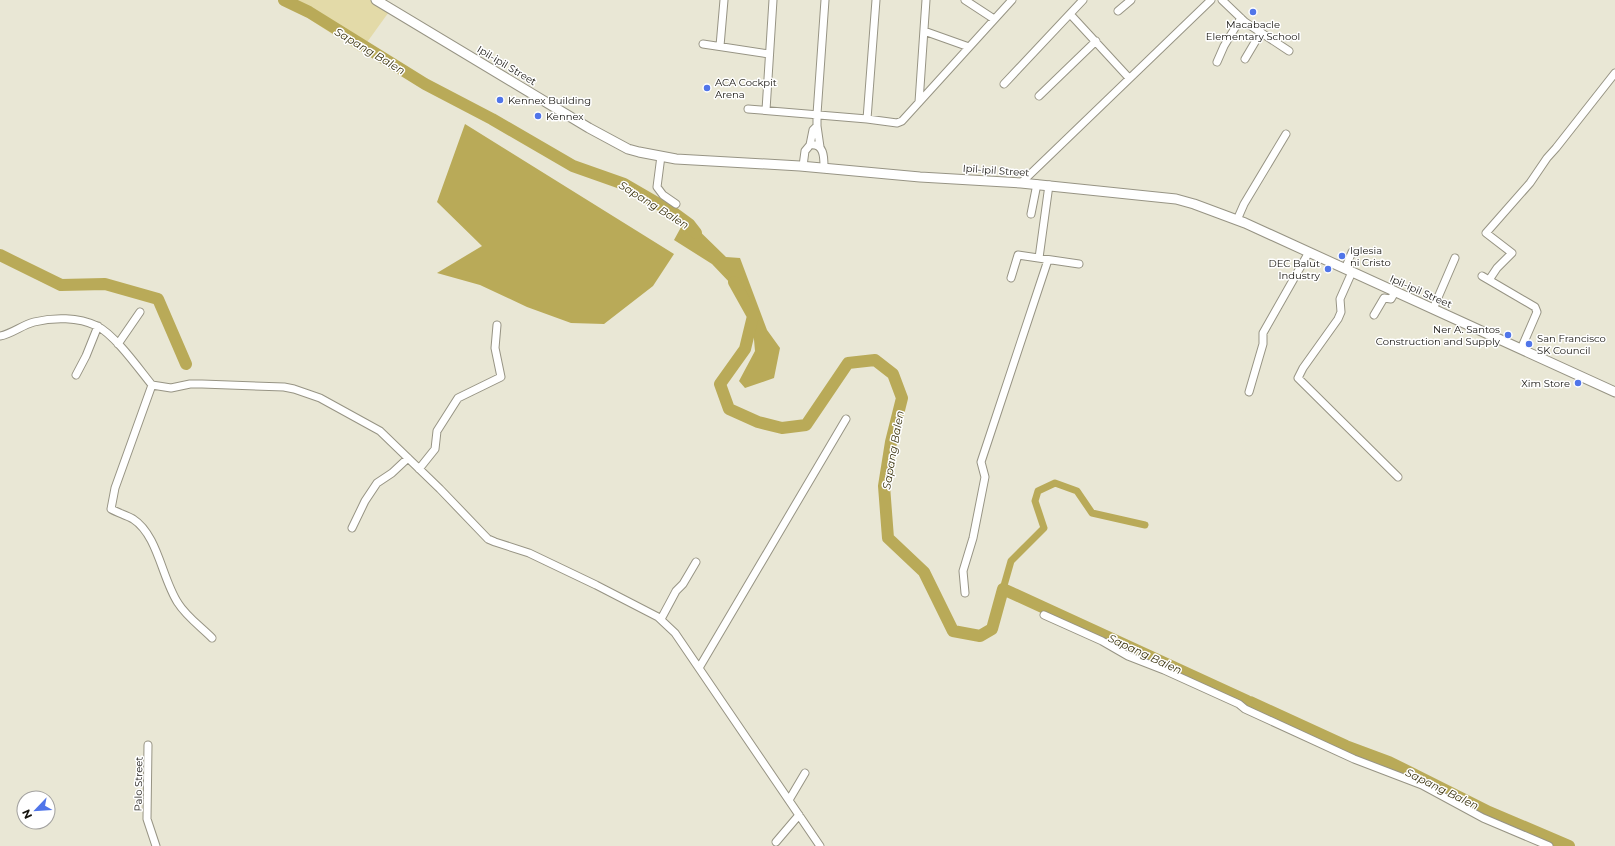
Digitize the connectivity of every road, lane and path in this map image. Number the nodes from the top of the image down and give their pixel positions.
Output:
1 (376, 0) edge
2 (724, 0) edge
3 (773, 0) edge
4 (825, 0) edge
5 (876, 0) edge
6 (926, 0) edge
7 (965, 0) edge
8 (1012, 0) edge
9 (1083, 0) edge
10 (1131, 0) edge
11 (1211, 0) edge
12 (1222, 0) edge
13 (1118, 11) dead end
14 (1070, 14) junction
15 (1241, 18) junction
16 (994, 19) junction
17 (924, 31) junction
18 (1261, 32) junction
19 (1096, 41) junction
20 (703, 44) dead end
21 (720, 46) junction
22 (969, 46) junction
23 (1289, 51) dead end
24 (770, 54) junction
25 (1245, 59) dead end
26 (1217, 62) dead end
27 (1615, 73) edge
28 (1129, 78) junction
29 (1004, 84) dead end
30 (1039, 96) dead end
31 (919, 102) junction
32 (748, 109) dead end
33 (766, 110) junction
34 (817, 114) junction
35 (867, 119) junction
36 (817, 126) junction
37 (1286, 134) dead end
38 (810, 145) junction
39 (820, 147) junction
40 (661, 156) junction
41 (803, 166) junction
42 (824, 167) junction
43 (1021, 182) junction
44 (1037, 184) junction
45 (1049, 186) junction
46 (676, 204) dead end
47 (1031, 214) dead end
48 (1237, 220) junction
49 (1308, 252) junction
50 (1352, 252) dead end
51 (1038, 258) junction
52 (1454, 258) dead end
53 (1048, 260) junction
54 (1079, 264) dead end
55 (1349, 270) junction
56 (1482, 276) dead end
57 (1011, 278) dead end
58 (1489, 280) junction
59 (1395, 292) junction
60 (1433, 309) junction
61 (140, 312) dead end
62 (1374, 315) dead end
63 (497, 325) dead end
64 (98, 326) junction
65 (0, 336) edge
66 (118, 344) junction
67 (1521, 349) junction
68 (76, 375) dead end
69 (152, 385) junction
70 (1249, 392) dead end
71 (1615, 392) edge
72 (846, 419) dead end
73 (408, 458) junction
74 (419, 469) junction
75 (1398, 477) dead end
76 (352, 528) dead end
77 (696, 562) dead end
78 (965, 593) dead end
79 (1044, 614) dead end
80 (661, 619) junction
81 (212, 638) dead end
82 (699, 668) junction
83 (148, 745) dead end
84 (805, 773) dead end
85 (789, 800) junction
86 (799, 815) junction
87 (776, 842) dead end
88 (156, 846) edge
89 (820, 846) edge
90 (1549, 846) edge

1 - 40 street, Ipil-ipil Street
2 - 21 street
3 - 24 street
4 - 34 street
5 - 35 street
6 - 17 street
7 - 16 street
8 - 16 street
9 - 14 street
10 - 13 street
11 - 28 street
12 - 15 street
14 - 19 street
14 - 29 street
15 - 18 street
15 - 26 street
16 - 22 street
17 - 22 street
17 - 31 street
18 - 23 street
18 - 25 street
19 - 28 street
19 - 30 street
20 - 21 street
21 - 24 street
22 - 31 street
24 - 33 street
27 - 58 street
28 - 43 street
31 - 35 street
32 - 33 street
33 - 34 street
34 - 35 street
34 - 36 street
36 - 38 street
36 - 39 street
37 - 48 street
38 - 39 street
38 - 41 street
39 - 42 street
40 - 41 street, Ipil-ipil Street
40 - 46 street
41 - 42 street, Ipil-ipil Street
42 - 43 street, Ipil-ipil Street
43 - 44 street, Ipil-ipil Street
44 - 45 street, Ipil-ipil Street
44 - 47 street
45 - 48 street, Ipil-ipil Street
45 - 51 street
48 - 49 street, Ipil-ipil Street
49 - 55 street, Ipil-ipil Street
49 - 70 street
50 - 55 street
51 - 53 street
51 - 57 street
52 - 60 street
53 - 54 street
53 - 78 street
55 - 59 street, Ipil-ipil Street
55 - 75 street
56 - 58 street
58 - 67 street
59 - 60 street, Ipil-ipil Street
59 - 62 street
60 - 67 street, Ipil-ipil Street
61 - 66 street
63 - 74 street
64 - 65 street
64 - 66 street
64 - 68 street
66 - 69 street
67 - 71 street, Ipil-ipil Street
69 - 73 street
69 - 81 street
72 - 82 street
73 - 74 street
73 - 76 street
74 - 80 street
77 - 80 street
79 - 90 street
80 - 82 street
82 - 85 street
83 - 88 street, Palo Street
84 - 85 street
85 - 86 street
86 - 87 street
86 - 89 street

